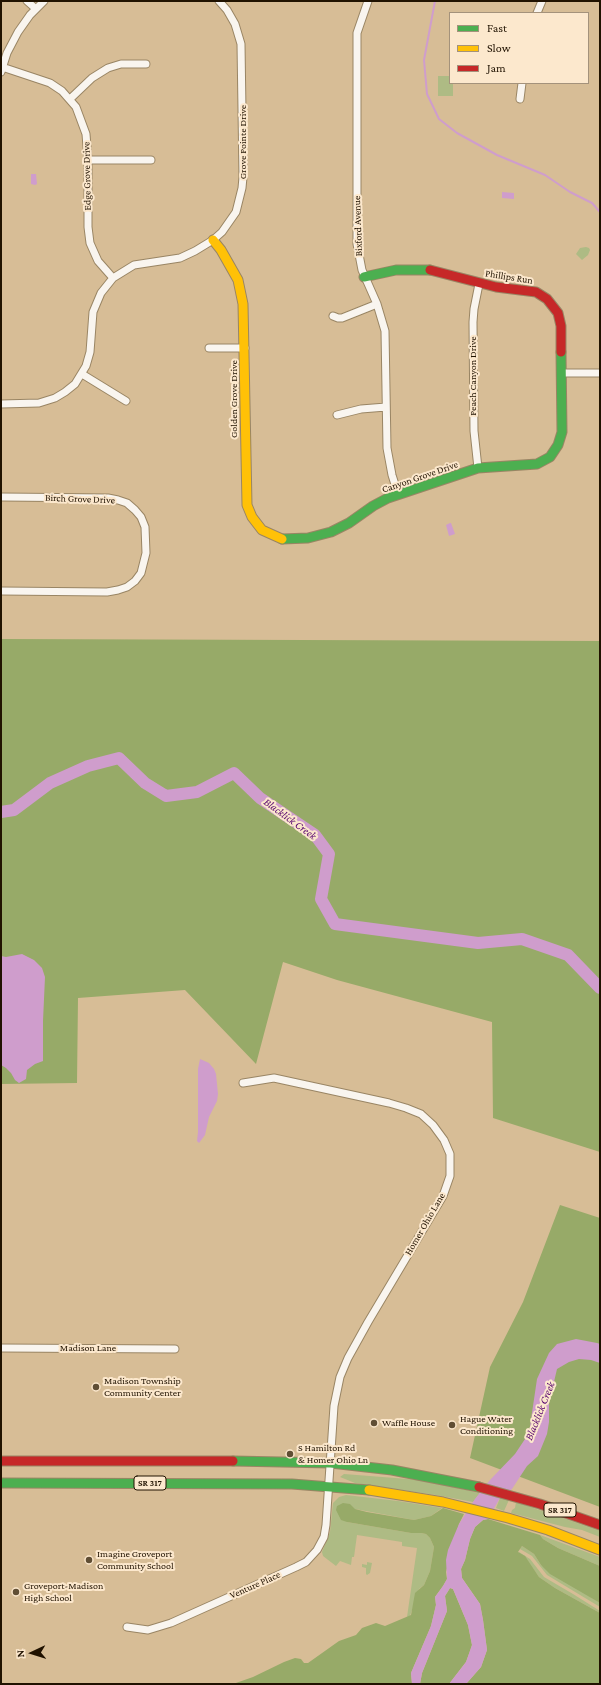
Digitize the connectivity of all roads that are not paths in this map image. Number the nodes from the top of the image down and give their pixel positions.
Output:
1 (27, 1) edge
2 (44, 1) edge
3 (219, 1) edge
4 (368, 1) edge
5 (542, 1) edge
6 (36, 9) junction
7 (537, 12) edge
8 (146, 64) dead end
9 (2, 70) edge
10 (522, 84) edge
11 (70, 99) junction
12 (520, 99) dead end
13 (88, 160) junction
14 (151, 160) dead end
15 (213, 240) junction
16 (364, 277) junction
17 (113, 278) junction
18 (479, 284) junction
19 (377, 304) junction
20 (333, 316) dead end
21 (209, 348) dead end
22 (245, 348) junction
23 (561, 373) junction
24 (600, 373) edge
25 (82, 374) junction
26 (126, 401) dead end
27 (1, 404) edge
28 (386, 407) junction
29 (337, 415) dead end
30 (541, 462) joint
31 (478, 468) junction
32 (398, 494) junction
33 (1, 497) edge
34 (290, 539) joint
35 (1, 591) edge
36 (243, 1083) dead end
37 (1, 1348) edge
38 (175, 1349) dead end
39 (1, 1461) edge
40 (331, 1463) junction
41 (1, 1483) edge
42 (330, 1486) junction
43 (600, 1526) edge
44 (600, 1550) edge
45 (127, 1627) dead end

1 - 6 street
2 - 6 street
3 - 15 street, Grove Pointe Drive
4 - 16 street, Bixford Avenue
5 - 7 street
6 - 9 street
8 - 11 street
9 - 11 street, Edge Grove Drive
10 - 12 street
11 - 13 street, Edge Grove Drive
13 - 14 street
13 - 17 street, Edge Grove Drive
15 - 17 street, Grove Pointe Drive
15 - 22 main road, Golden Grove Drive
16 - 18 main road, Phillips Run
16 - 19 street, Bixford Avenue
17 - 25 street, Grove Pointe Drive
18 - 23 main road, Phillips Run
18 - 31 street, Peach Canyon Drive
19 - 20 street
19 - 28 street, Bixford Avenue
21 - 22 street
22 - 34 main road, Golden Grove Drive
23 - 24 street
23 - 30 main road, Phillips Run
25 - 26 street
25 - 27 street, Grove Pointe Drive
28 - 29 street
28 - 32 street, Bixford Avenue
30 - 31 main road, Canyon Grove Drive
31 - 32 main road, Canyon Grove Drive
32 - 34 main road, Canyon Grove Drive
33 - 35 street, Birch Grove Drive
36 - 40 street, Homer Ohio Lane
37 - 38 street, Madison Lane
39 - 40 main road, SR 317
40 - 42 street, Homer Ohio Lane
40 - 43 main road, SR 317
41 - 42 main road, SR 317
42 - 44 main road, SR 317
42 - 45 street, Venture Place

